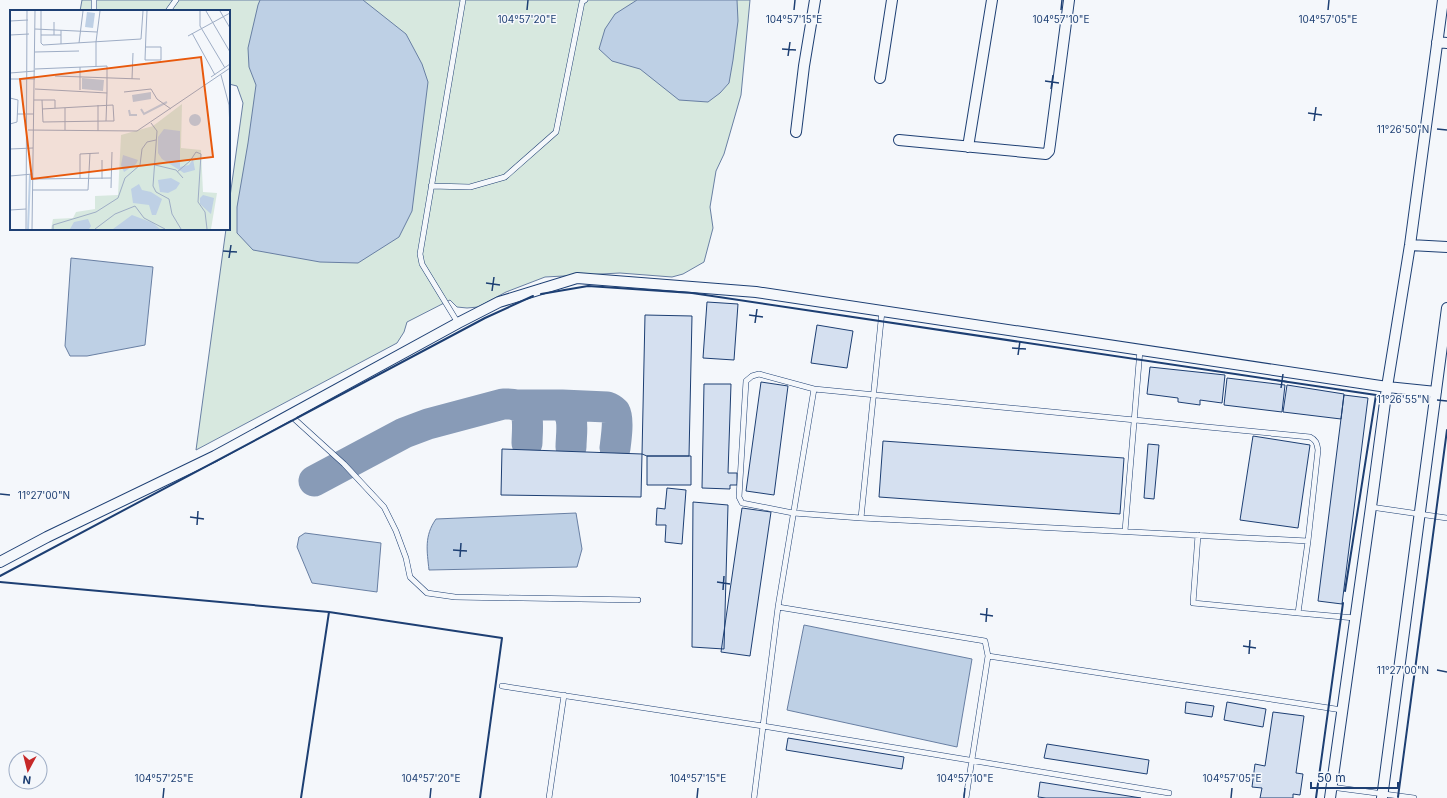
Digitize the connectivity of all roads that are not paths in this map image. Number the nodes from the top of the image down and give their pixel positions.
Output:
1 (176, 0) edge
2 (462, 0) edge
3 (585, 0) edge
4 (815, 0) edge
5 (892, 0) edge
6 (992, 0) edge
7 (1069, 0) edge
8 (1443, 0) edge
9 (169, 10) edge
10 (1442, 42) edge
11 (880, 78) dead end
12 (796, 132) dead end
13 (899, 140) dead end
14 (968, 147) junction
15 (431, 186) junction
16 (1410, 245) junction
17 (1447, 247) edge
18 (1447, 308) edge
19 (882, 311) junction
20 (458, 323) junction
21 (1140, 350) junction
22 (1387, 387) junction
23 (814, 389) junction
24 (1436, 392) junction
25 (874, 395) junction
26 (290, 415) junction
27 (1133, 420) junction
28 (1372, 507) junction
29 (793, 513) junction
30 (1420, 514) junction
31 (861, 518) junction
32 (1447, 518) edge
33 (1125, 531) junction
34 (1198, 535) junction
35 (1308, 541) junction
36 (0, 562) edge
37 (638, 600) dead end
38 (778, 607) junction
39 (1298, 613) junction
40 (1355, 618) junction
41 (988, 656) junction
42 (502, 686) dead end
43 (564, 695) junction
44 (1342, 710) junction
45 (763, 726) junction
46 (971, 762) junction
47 (1332, 787) junction
48 (1169, 793) dead end
49 (1382, 796) edge
50 (550, 798) edge
51 (754, 798) edge
52 (966, 798) edge
53 (1330, 798) edge
54 (1414, 798) edge

1 - 9 lane
2 - 15 lane
3 - 15 lane
4 - 12 street
5 - 11 street
6 - 14 street
7 - 14 street
8 - 10 street
10 - 16 street
13 - 14 street
15 - 20 lane
16 - 17 street
16 - 22 street
18 - 24 street
19 - 20 street
19 - 21 street
19 - 25 lane
20 - 26 street
21 - 22 street
21 - 27 lane
22 - 24 street
22 - 28 street
23 - 25 lane
23 - 29 lane
23 - 29 lane
24 - 30 street
25 - 27 lane
25 - 31 lane
26 - 36 street
26 - 37 lane
27 - 33 lane
27 - 35 lane
28 - 30 lane
28 - 40 street
29 - 31 lane
29 - 38 lane
30 - 32 lane
30 - 49 street
31 - 33 lane
33 - 34 lane
34 - 35 lane
34 - 39 lane
35 - 39 lane
38 - 41 lane
38 - 45 lane
39 - 40 lane
40 - 44 street
41 - 44 lane
41 - 46 lane
42 - 43 lane
43 - 45 lane
43 - 50 lane
44 - 47 street
45 - 46 lane
45 - 51 lane
46 - 48 lane
46 - 52 lane
47 - 49 lane
47 - 53 street
49 - 54 lane

